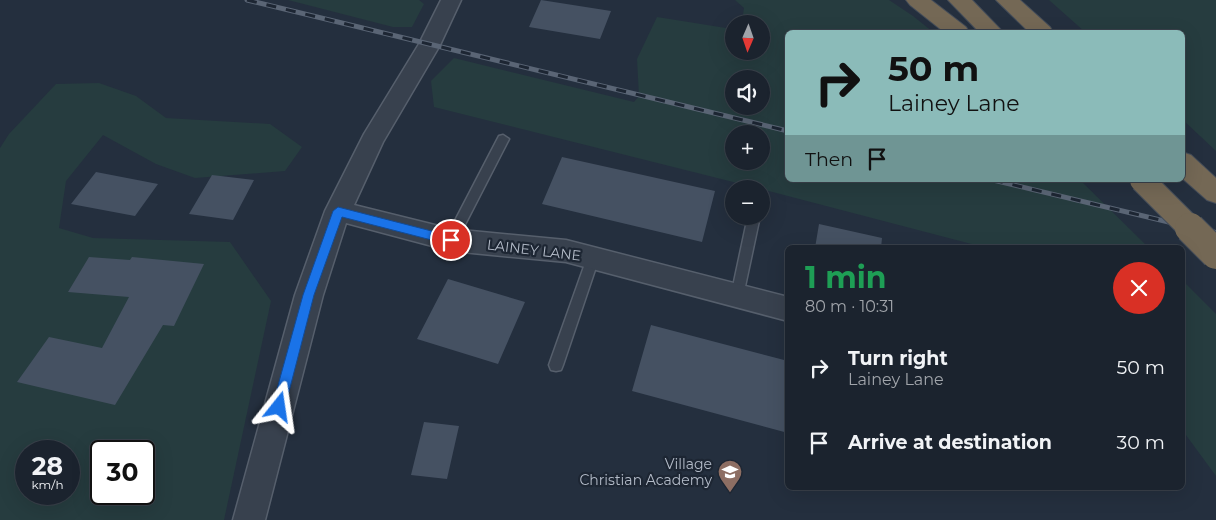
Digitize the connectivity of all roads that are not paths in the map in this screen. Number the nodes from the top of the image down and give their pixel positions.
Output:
1 (451, 0) edge
2 (917, 0) edge
3 (959, 0) edge
4 (1007, 0) edge
5 (955, 30) edge
6 (990, 30) edge
7 (1040, 30) edge
8 (503, 139) dead end
9 (1185, 165) edge
10 (1144, 182) edge
11 (1216, 193) edge
12 (338, 211) junction
13 (752, 225) edge
14 (451, 240) junction
15 (1216, 254) edge
16 (593, 258) junction
17 (736, 296) junction
18 (785, 308) edge
19 (556, 366) dead end
20 (249, 520) edge

1 - 12 street
2 - 5 highway
3 - 6 highway
4 - 7 highway
8 - 14 lane
9 - 11 highway
10 - 15 highway, bridge
12 - 14 street, LAINEY LANE
12 - 20 street
13 - 17 lane
14 - 16 street, LAINEY LANE
16 - 17 street, LAINEY LANE
16 - 19 lane
17 - 18 street, LAINEY LANE

